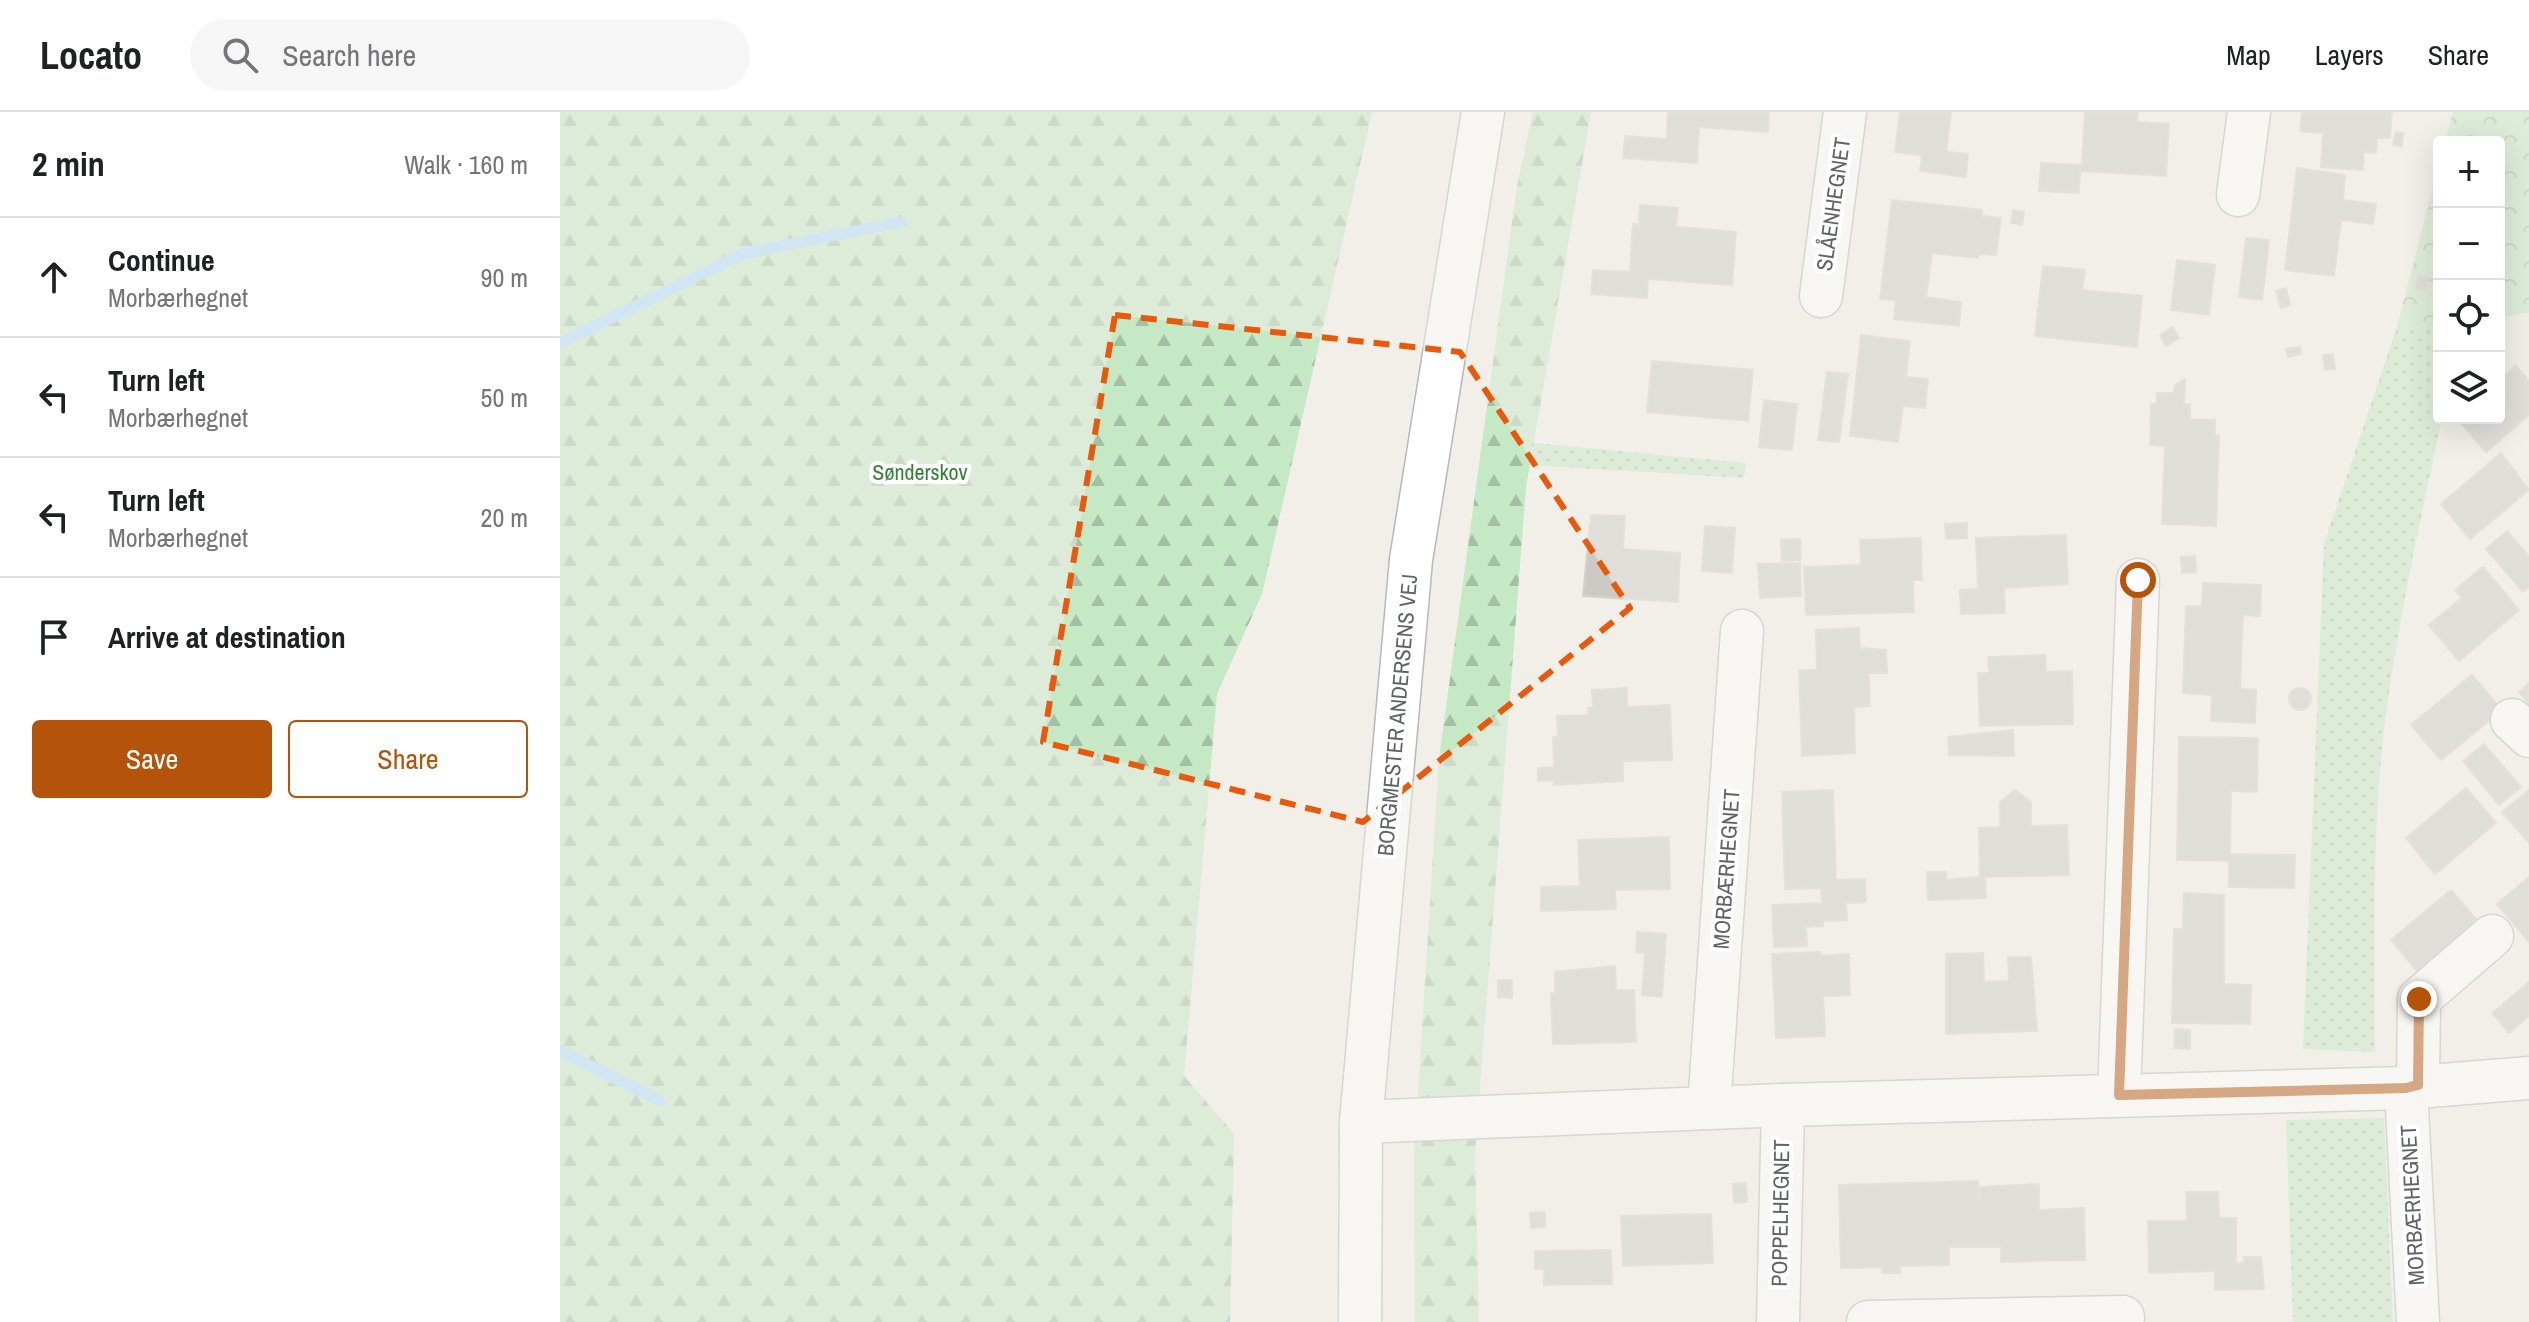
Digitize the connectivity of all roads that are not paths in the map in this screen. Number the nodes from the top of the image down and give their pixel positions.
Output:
1 (1483, 112) edge
2 (1845, 112) edge
3 (2249, 112) edge
4 (2238, 195) dead end
5 (1821, 296) dead end
6 (2138, 580) dead end
7 (1742, 631) dead end
8 (2492, 936) dead end
9 (2529, 1078) edge
10 (2412, 1086) junction
11 (2119, 1095) junction
12 (1783, 1105) junction
13 (1709, 1107) junction
14 (1361, 1122) junction
15 (2123, 1317) dead end
16 (1360, 1322) edge
17 (1778, 1322) edge
18 (1868, 1322) edge
19 (2418, 1322) edge

1 - 14 street, BORGMESTER ANDERSENS VEJ
2 - 5 street, SLÅENHEGNET
3 - 4 street
6 - 11 street
7 - 13 street, MORBÆRHEGNET
8 - 10 street, MORBÆRHEGNET
9 - 10 street
10 - 11 street
10 - 19 street, MORBÆRHEGNET
11 - 12 street
12 - 13 street
12 - 17 street, POPPELHEGNET
13 - 14 street
14 - 16 street, BORGMESTER ANDERSENS VEJ
15 - 18 street

